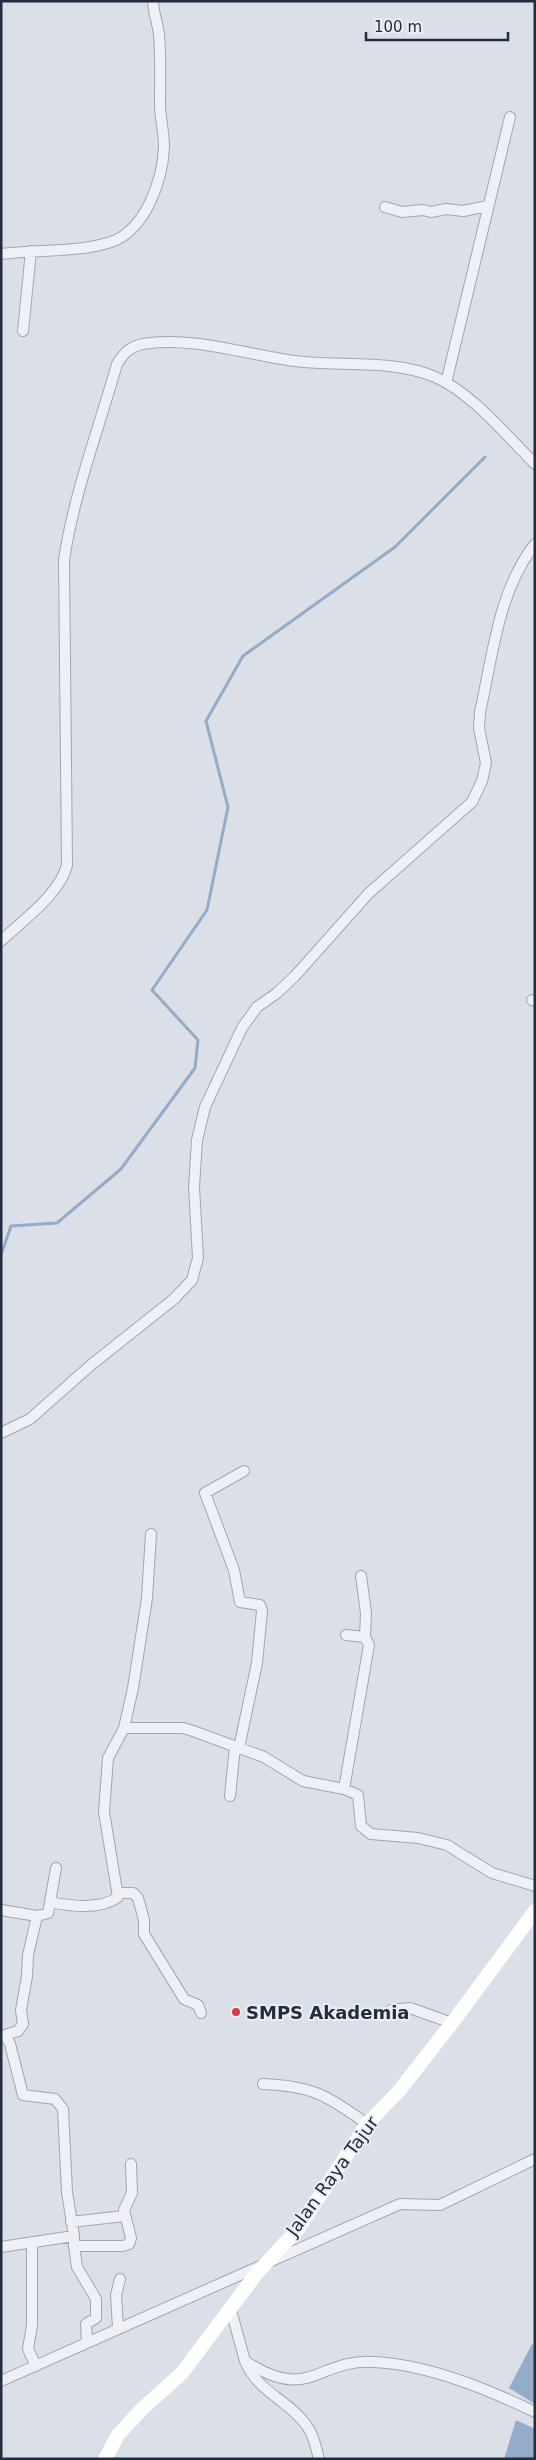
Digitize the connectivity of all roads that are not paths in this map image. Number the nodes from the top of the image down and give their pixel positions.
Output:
1 (153, 1) edge
2 (510, 117) dead end
3 (488, 206) junction
4 (385, 207) dead end
5 (31, 251) junction
6 (1, 254) edge
7 (22, 332) dead end
8 (446, 383) junction
9 (535, 464) edge
10 (535, 544) edge
11 (1, 941) edge
12 (1, 1433) edge
13 (244, 1471) dead end
14 (151, 1534) dead end
15 (361, 1576) dead end
16 (346, 1635) dead end
17 (365, 1638) junction
18 (124, 1728) junction
19 (237, 1747) junction
20 (344, 1789) junction
21 (230, 1796) dead end
22 (56, 1868) dead end
23 (535, 1886) edge
24 (118, 1893) junction
25 (50, 1902) junction
26 (1, 1910) edge
27 (535, 1911) edge
28 (37, 1916) junction
29 (391, 2010) dead end
30 (201, 2013) dead end
31 (452, 2024) junction
32 (3, 2035) edge
33 (263, 2084) dead end
34 (367, 2124) junction
35 (530, 2161) edge
36 (131, 2164) dead end
37 (535, 2169) edge
38 (124, 2216) junction
39 (71, 2222) junction
40 (74, 2241) junction
41 (32, 2242) junction
42 (1, 2247) edge
43 (266, 2263) junction
44 (120, 2279) dead end
45 (231, 2310) junction
46 (118, 2328) junction
47 (87, 2342) junction
48 (245, 2361) junction
49 (36, 2366) junction
50 (1, 2381) edge
51 (535, 2412) edge
52 (105, 2459) edge
53 (319, 2459) edge

1 - 5 street
2 - 3 street
3 - 4 street
3 - 8 street
5 - 6 street
5 - 7 street
8 - 9 street
8 - 11 street
10 - 12 street
13 - 19 street
14 - 18 street
15 - 17 street
16 - 17 street
17 - 20 street
18 - 19 street
18 - 24 street
19 - 20 street
19 - 21 street
20 - 23 street
22 - 25 street
24 - 25 street
24 - 30 street
25 - 28 street
26 - 28 street
27 - 31 main road, Jalan Raya Tajur
28 - 32 street
29 - 31 street
31 - 34 main road, Jalan Raya Tajur
32 - 39 street
33 - 34 street
34 - 43 main road, Jalan Raya Tajur
35 - 37 street
35 - 43 street
36 - 38 street
38 - 39 street
38 - 40 street
39 - 40 street
40 - 41 street
40 - 47 street
41 - 42 street
41 - 49 street
43 - 45 main road, Jalan Raya Tajur
43 - 46 street
44 - 46 street
45 - 48 street
45 - 52 main road, Jalan Raya Tajur
46 - 47 street
47 - 49 street
48 - 51 street
48 - 53 street
49 - 50 street

